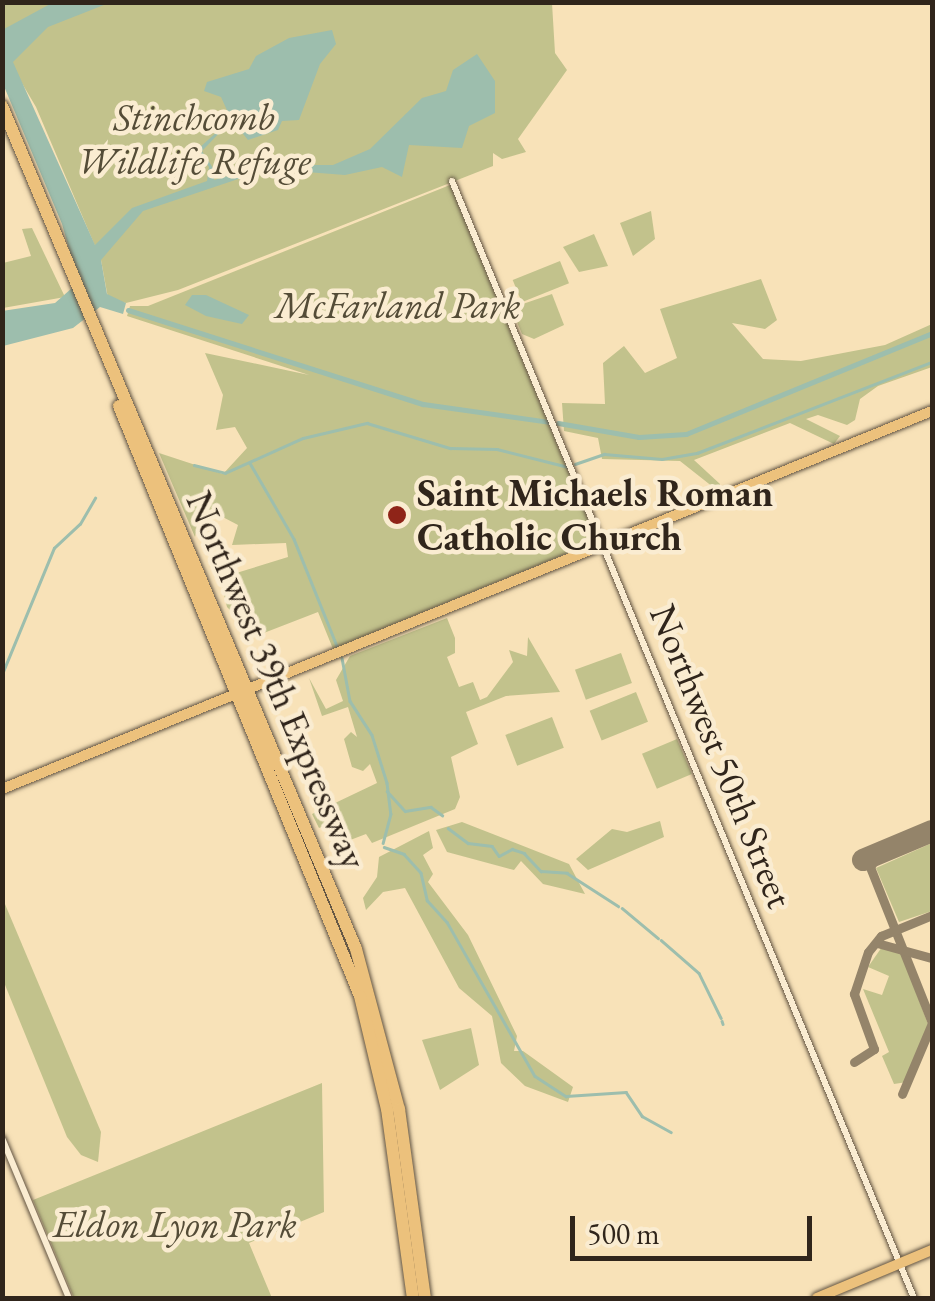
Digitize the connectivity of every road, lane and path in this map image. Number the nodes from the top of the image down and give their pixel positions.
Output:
1 (2, 106) edge
2 (2, 126) edge
3 (452, 181) dead end
4 (41, 210) junction
5 (932, 411) edge
6 (605, 544) junction
7 (243, 692) junction
8 (2, 789) edge
9 (2, 1138) edge
10 (411, 1238) junction
11 (932, 1250) edge
12 (900, 1263) junction
13 (69, 1298) edge
14 (412, 1298) edge
15 (425, 1298) edge
16 (817, 1298) edge
17 (914, 1298) edge

1 - 4 highway, Northwest 39th Expressway
2 - 4 highway, Northwest 39th Expressway
3 - 6 street, Northwest 50th Street
4 - 7 highway, Northwest 39th Expressway
5 - 6 main road
6 - 7 main road
6 - 12 street, Northwest 50th Street
7 - 8 main road
7 - 10 highway, Northwest 39th Expressway
9 - 13 street
10 - 14 highway, Northwest 39th Expressway
10 - 15 highway, Northwest 39th Expressway
11 - 12 main road
12 - 16 main road
12 - 17 street, Northwest 50th Street

